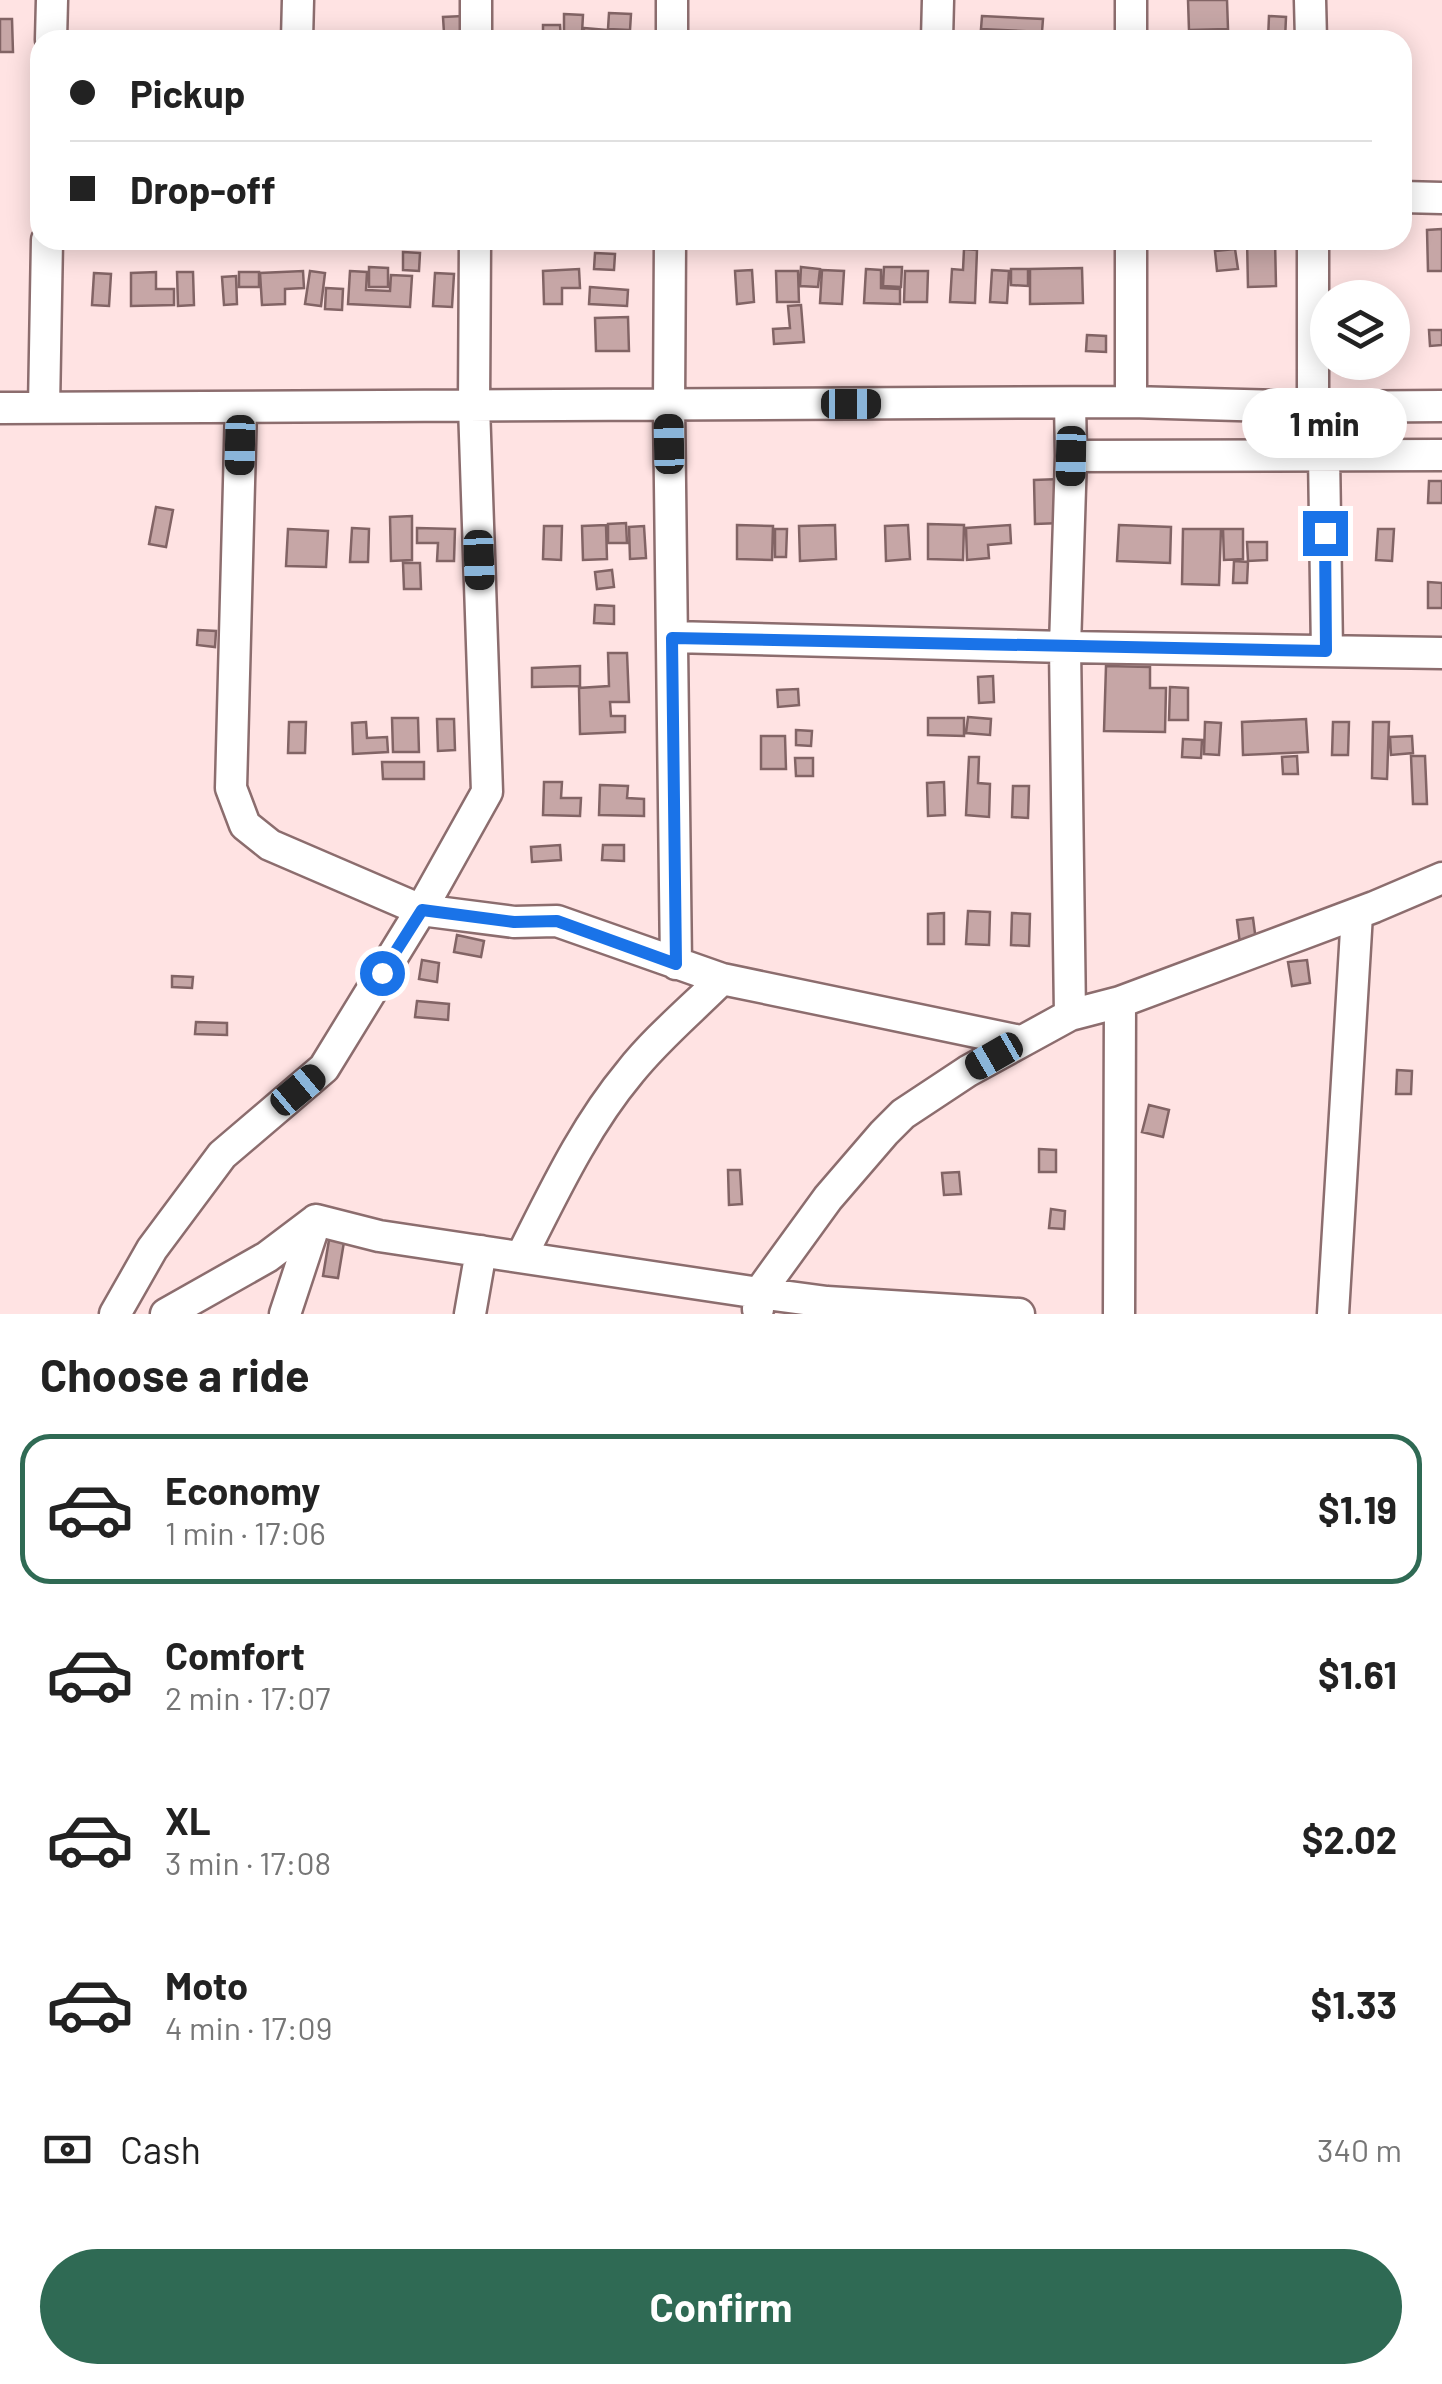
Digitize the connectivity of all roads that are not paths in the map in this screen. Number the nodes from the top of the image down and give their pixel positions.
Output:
1 (52, 0) edge
2 (298, 0) edge
3 (476, 0) edge
4 (672, 0) edge
5 (938, 0) edge
6 (1131, 0) edge
7 (1310, 0) edge
8 (51, 30) edge
9 (297, 30) edge
10 (476, 30) edge
11 (672, 30) edge
12 (937, 30) edge
13 (1131, 30) edge
14 (1311, 30) edge
15 (1412, 198) edge
16 (1442, 198) edge
17 (47, 250) edge
18 (475, 250) edge
19 (670, 250) edge
20 (1132, 250) edge
21 (1313, 250) edge
22 (1131, 402) junction
23 (1070, 403) junction
24 (669, 404) junction
25 (474, 406) junction
26 (1442, 406) edge
27 (241, 407) junction
28 (1313, 407) junction
29 (0, 408) edge
30 (44, 408) junction
31 (1324, 454) junction
32 (1442, 455) edge
33 (1071, 456) junction
34 (672, 638) junction
35 (1066, 647) junction
36 (1326, 651) junction
37 (1442, 653) edge
38 (1442, 878) edge
39 (422, 910) junction
40 (1357, 914) junction
41 (676, 964) junction
42 (722, 979) junction
43 (1120, 1002) junction
44 (1070, 1015) junction
45 (1020, 1041) junction
46 (316, 1220) junction
47 (482, 1251) junction
48 (521, 1257) junction
49 (758, 1304) edge
50 (941, 1311) edge
51 (115, 1314) edge
52 (166, 1314) edge
53 (285, 1314) edge
54 (470, 1314) edge
55 (1019, 1314) edge
56 (1119, 1314) edge
57 (1332, 1314) edge

1 - 8 street
2 - 9 street
3 - 10 street
4 - 11 street
5 - 12 street
6 - 13 street
7 - 14 street
15 - 16 street
17 - 30 street
18 - 25 street
19 - 24 street
20 - 22 street
21 - 28 street
22 - 23 street
22 - 28 street
23 - 24 street
23 - 33 street
24 - 25 street
24 - 34 street
25 - 27 street
25 - 39 street
26 - 28 street
27 - 30 street
27 - 39 street
29 - 30 street
31 - 32 street
31 - 33 street
31 - 36 street
33 - 35 street
34 - 35 street
34 - 41 street
35 - 36 street
35 - 44 street
36 - 37 street
38 - 40 street
39 - 41 street
39 - 51 street
40 - 43 street
40 - 57 street
41 - 42 street
42 - 45 street
42 - 48 street
43 - 44 street
43 - 56 street
44 - 45 street
45 - 49 street
46 - 47 street
46 - 52 street
46 - 53 street
47 - 48 street
47 - 54 street
48 - 49 street
49 - 50 street
50 - 55 street

